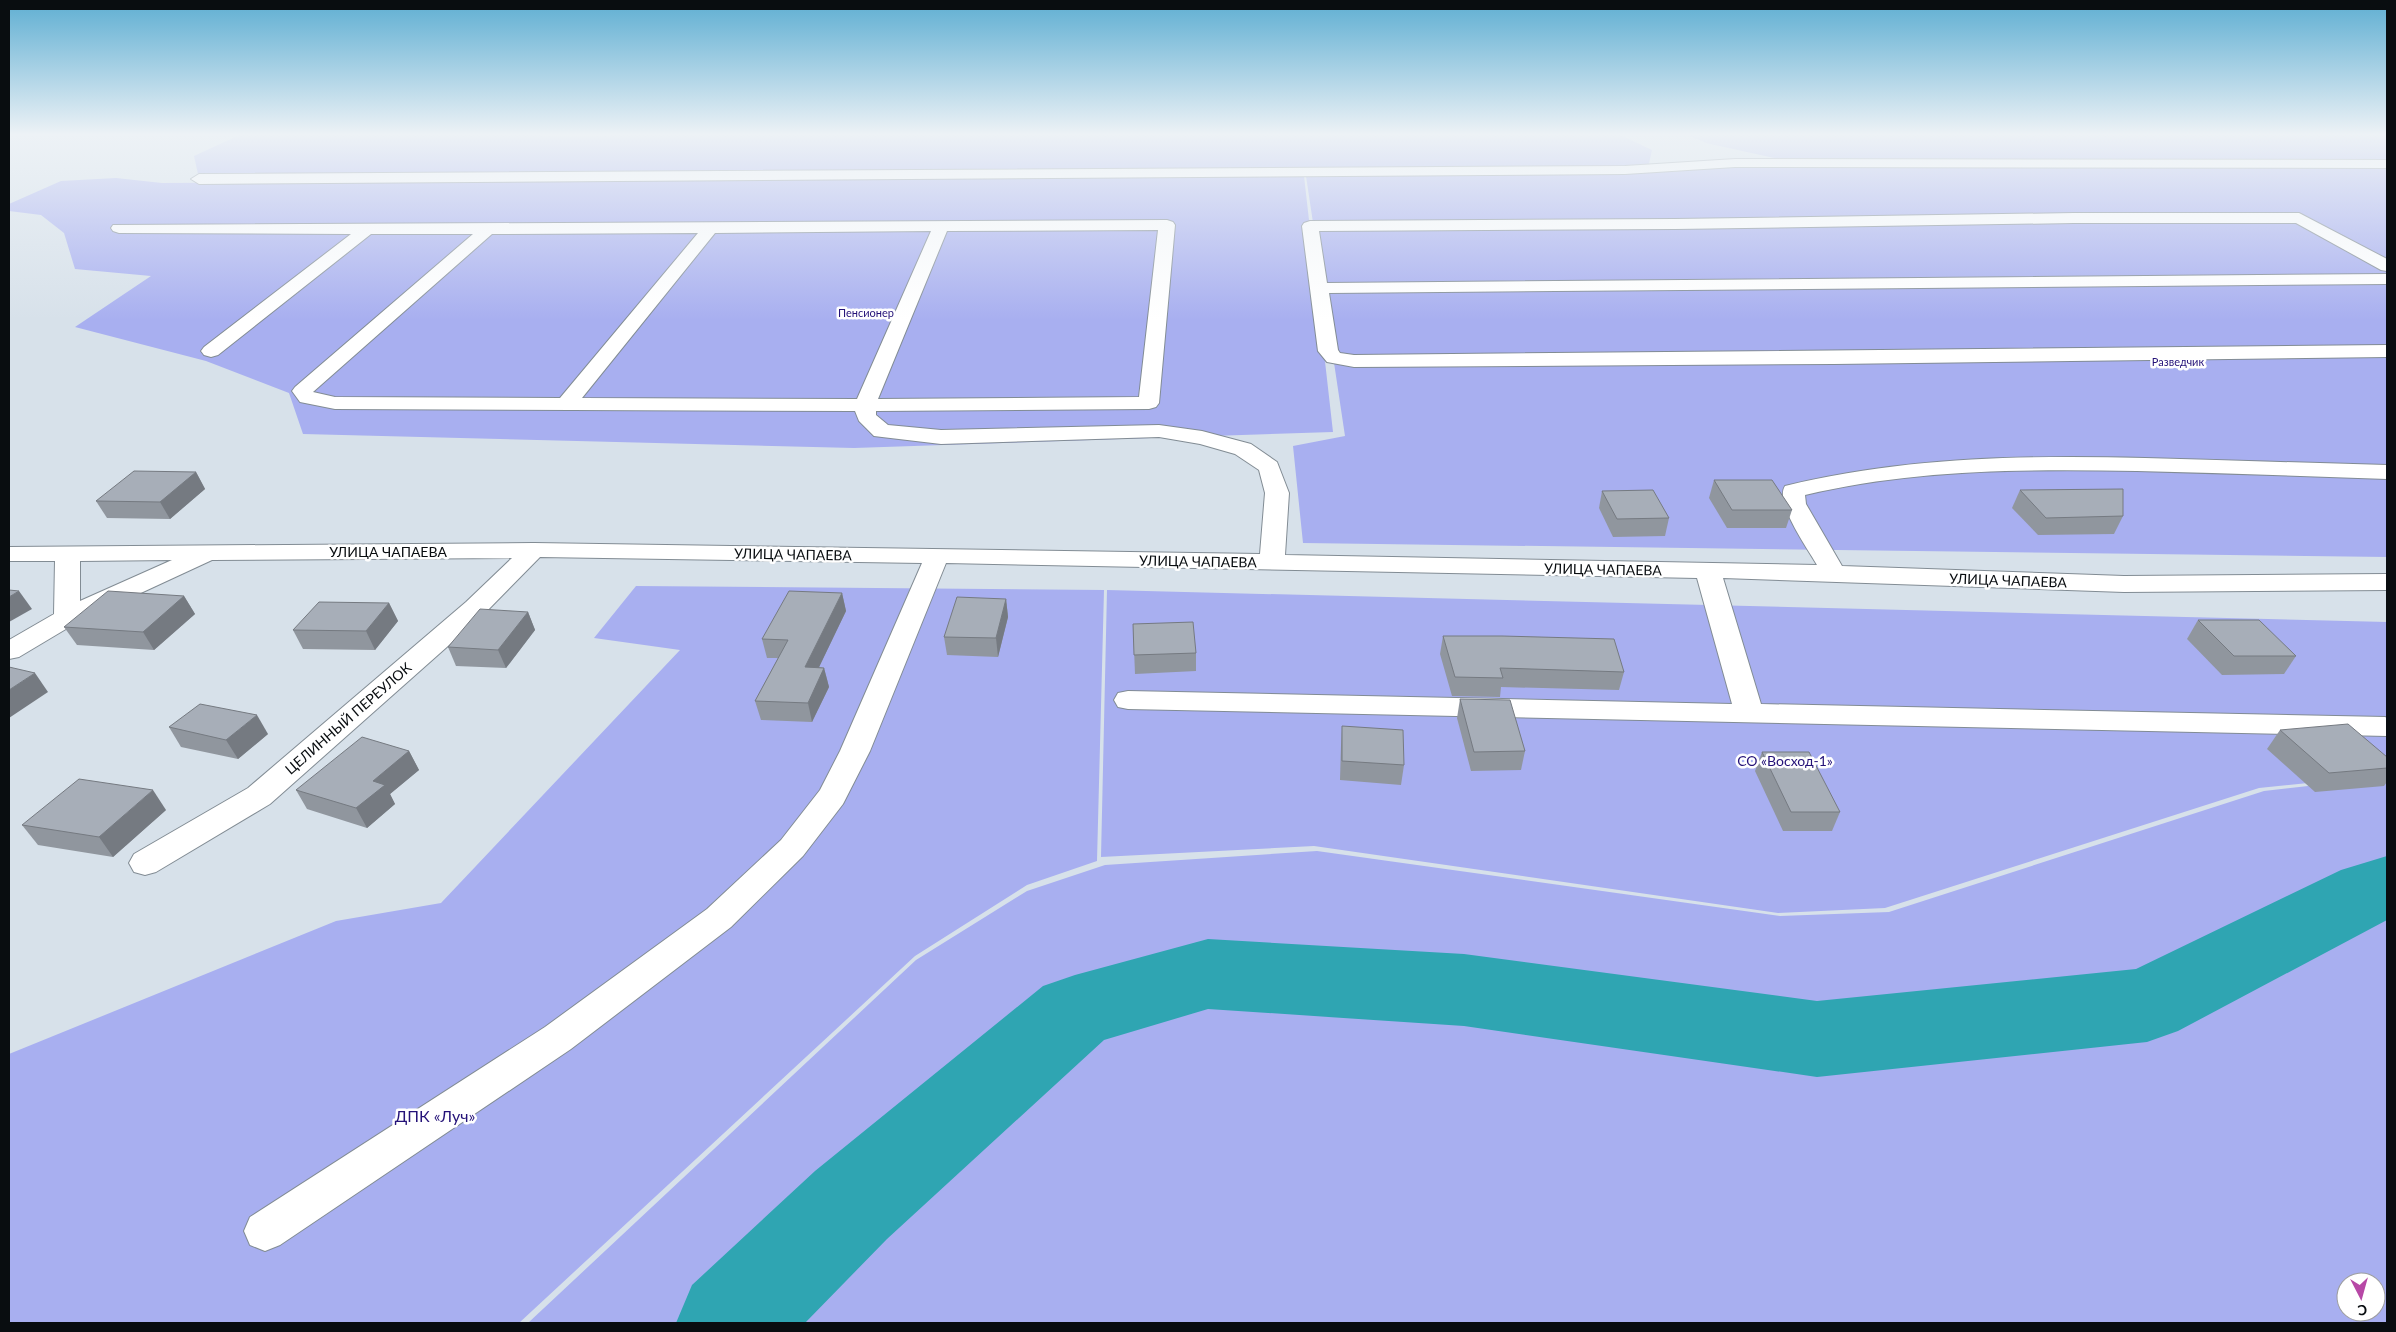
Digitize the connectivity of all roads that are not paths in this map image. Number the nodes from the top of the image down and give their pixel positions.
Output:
1 (942, 226) junction
2 (711, 227) junction
3 (119, 228) dead end
4 (367, 229) junction
5 (488, 229) junction
6 (2387, 266) edge
7 (2387, 279) edge
8 (1319, 288) junction
9 (210, 351) dead end
10 (2387, 351) edge
11 (566, 404) junction
12 (865, 405) junction
13 (2387, 472) edge
14 (534, 550) junction
15 (212, 552) junction
16 (68, 553) junction
17 (9, 554) edge
18 (938, 556) junction
19 (1272, 562) junction
20 (1708, 571) junction
21 (1834, 573) junction
22 (2387, 582) edge
23 (67, 617) junction
24 (9, 652) edge
25 (1128, 700) dead end
26 (1749, 713) junction
27 (2385, 727) dead end
28 (145, 863) dead end
29 (265, 1231) dead end

1 - 2 street
1 - 12 street
1 - 12 street
2 - 5 street
2 - 11 street
3 - 4 street
4 - 5 street
4 - 9 street
5 - 11 street
6 - 8 street
7 - 8 street
8 - 10 street
11 - 12 street
12 - 19 street
13 - 21 street
14 - 15 street, УЛИЦА ЧАПАЕВА
14 - 18 street, УЛИЦА ЧАПАЕВА
14 - 28 street, ЦЕЛИННЫЙ ПЕРЕУЛОК
15 - 16 street, УЛИЦА ЧАПАЕВА
15 - 23 street
16 - 17 street, УЛИЦА ЧАПАЕВА
16 - 23 street
18 - 19 street, УЛИЦА ЧАПАЕВА
18 - 29 street
19 - 20 street, УЛИЦА ЧАПАЕВА
20 - 21 street, УЛИЦА ЧАПАЕВА
20 - 26 street
21 - 22 street, УЛИЦА ЧАПАЕВА
23 - 24 street
25 - 26 street
26 - 27 street

